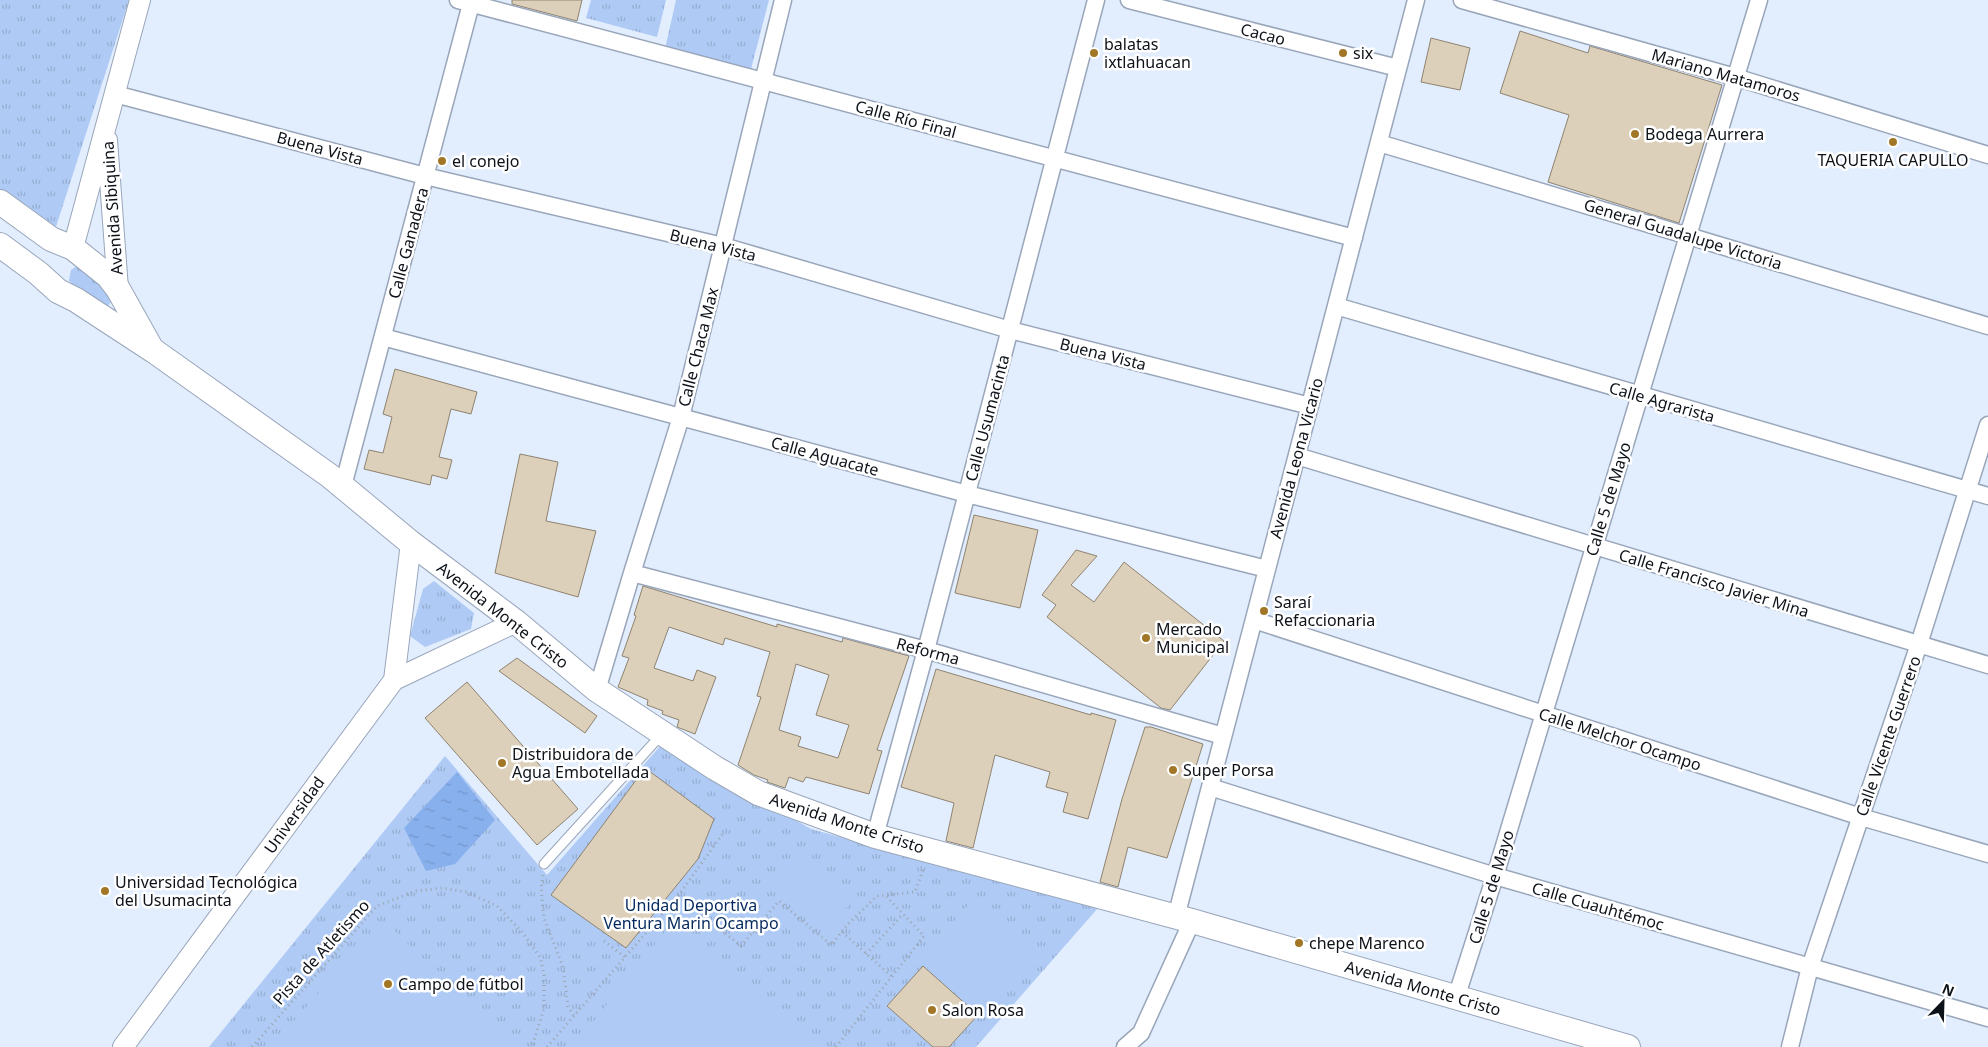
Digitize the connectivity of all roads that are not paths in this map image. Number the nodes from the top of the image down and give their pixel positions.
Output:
1 (140, 0) edge
2 (783, 0) edge
3 (1096, 0) edge
4 (1129, 0) edge
5 (1416, 0) edge
6 (1462, 0) edge
7 (1759, 0) edge
8 (467, 1) edge
9 (1398, 68) junction
10 (1736, 77) junction
11 (764, 81) junction
12 (115, 94) junction
13 (106, 126) junction
14 (1378, 143) junction
15 (1988, 155) edge
16 (1054, 158) junction
17 (425, 176) junction
18 (0, 202) edge
19 (1688, 234) junction
20 (1354, 238) junction
21 (0, 245) edge
22 (723, 246) junction
23 (73, 248) junction
24 (118, 289) junction
25 (58, 291) junction
26 (1336, 306) junction
27 (97, 314) junction
28 (1988, 326) edge
29 (1010, 330) junction
30 (383, 338) junction
31 (154, 351) junction
32 (1640, 395) junction
33 (1310, 406) junction
34 (681, 417) junction
35 (1988, 425) edge
36 (1296, 456) junction
37 (343, 486) junction
38 (1968, 490) junction
39 (967, 494) junction
40 (1988, 496) edge
41 (411, 543) junction
42 (1594, 547) junction
43 (1267, 569) junction
44 (632, 573) junction
45 (1254, 620) junction
46 (516, 622) junction
47 (1919, 644) junction
48 (926, 650) junction
49 (1988, 665) edge
50 (394, 680) junction
51 (597, 690) junction
52 (1544, 715) junction
53 (663, 733) junction
54 (1223, 736) junction
55 (1210, 787) junction
56 (1861, 817) junction
57 (875, 836) junction
58 (1988, 854) edge
59 (544, 864) road end
60 (1495, 876) junction
61 (1184, 919) junction
62 (1810, 967) junction
63 (1456, 998) junction
64 (1988, 1018) edge
65 (123, 1047) edge
66 (1125, 1047) edge
67 (1628, 1047) edge
68 (1790, 1047) edge

1 - 12 street, Avenida Sibiquina
2 - 11 street, Calle Chaca Max
3 - 16 street, Calle Usumacinta
4 - 9 street, Cacao
5 - 9 street, Avenida Leona Vicario
6 - 10 street, Mariano Matamoros
7 - 10 street, Calle 5 de Mayo
8 - 11 street, Calle Río Final
8 - 17 street, Calle Ganadera
9 - 14 street, Avenida Leona Vicario
10 - 15 street, Mariano Matamoros
10 - 19 street, Calle 5 de Mayo
11 - 16 street, Calle Río Final
11 - 22 street, Calle Chaca Max
12 - 13 street, Avenida Sibiquina
12 - 17 street, Buena Vista
13 - 23 street, Avenida Sibiquina
13 - 24 street, Avenida Sibiquina
14 - 19 street, General Guadalupe Victoria
14 - 20 street, Avenida Leona Vicario
16 - 20 street, Calle Río Final
16 - 29 street, Calle Usumacinta
17 - 22 street, Buena Vista
17 - 30 street, Calle Ganadera
18 - 23 main road
19 - 28 street, General Guadalupe Victoria
19 - 32 street, Calle 5 de Mayo
20 - 26 street, Avenida Leona Vicario
21 - 25 main road, Avenida Monte Cristo
22 - 29 street, Buena Vista
22 - 34 street, Calle Chaca Max
23 - 24 main road
23 - 25 main road
24 - 27 main road
24 - 31 main road
25 - 27 main road, Avenida Monte Cristo
26 - 32 street, Calle Agrarista
26 - 33 street, Avenida Leona Vicario
27 - 31 main road, Avenida Monte Cristo
29 - 33 street, Buena Vista
29 - 39 street, Calle Usumacinta
30 - 34 street, Calle Aguacate
30 - 37 street, Calle Ganadera
31 - 37 main road, Avenida Monte Cristo
32 - 38 street, Calle Agrarista
32 - 42 street, Calle 5 de Mayo
33 - 36 street, Avenida Leona Vicario
34 - 39 street, Calle Aguacate
34 - 44 street, Calle Chaca Max
35 - 38 street, Calle Vicente Guerrero
36 - 42 street, Calle Francisco Javier Mina
36 - 43 street, Avenida Leona Vicario
37 - 41 main road, Avenida Monte Cristo
38 - 40 street, Calle Agrarista
38 - 47 street, Calle Vicente Guerrero
39 - 43 street, Calle Aguacate
39 - 48 street, Calle Usumacinta
41 - 46 main road, Avenida Monte Cristo
41 - 50 street
42 - 47 street, Calle Francisco Javier Mina
42 - 52 street, Calle 5 de Mayo
43 - 45 street, Avenida Leona Vicario
44 - 48 street, Reforma
44 - 51 street, Calle Chaca Max
45 - 52 street, Calle Melchor Ocampo
45 - 54 street, Avenida Leona Vicario
46 - 50 street
46 - 51 main road, Avenida Monte Cristo
47 - 49 street, Calle Francisco Javier Mina
47 - 56 street, Calle Vicente Guerrero
48 - 54 street, Reforma
48 - 57 street, Calle Usumacinta
50 - 65 street, Universidad
51 - 53 main road, Avenida Monte Cristo
52 - 56 street, Calle Melchor Ocampo
52 - 60 street, Calle 5 de Mayo
53 - 57 main road, Avenida Monte Cristo
53 - 59 lane
54 - 55 street, Avenida Leona Vicario
55 - 60 street, Calle Cuauhtémoc
55 - 61 street, Avenida Leona Vicario
56 - 58 street, Calle Melchor Ocampo
56 - 62 street, Calle Vicente Guerrero
57 - 61 main road, Avenida Monte Cristo
60 - 62 street, Calle Cuauhtémoc
60 - 63 street, Calle 5 de Mayo
61 - 63 main road, Avenida Monte Cristo
61 - 66 street, Avenida Leona Vicario
62 - 64 street, Calle Cuauhtémoc
62 - 68 street, Calle Vicente Guerrero
63 - 67 main road, Avenida Monte Cristo

